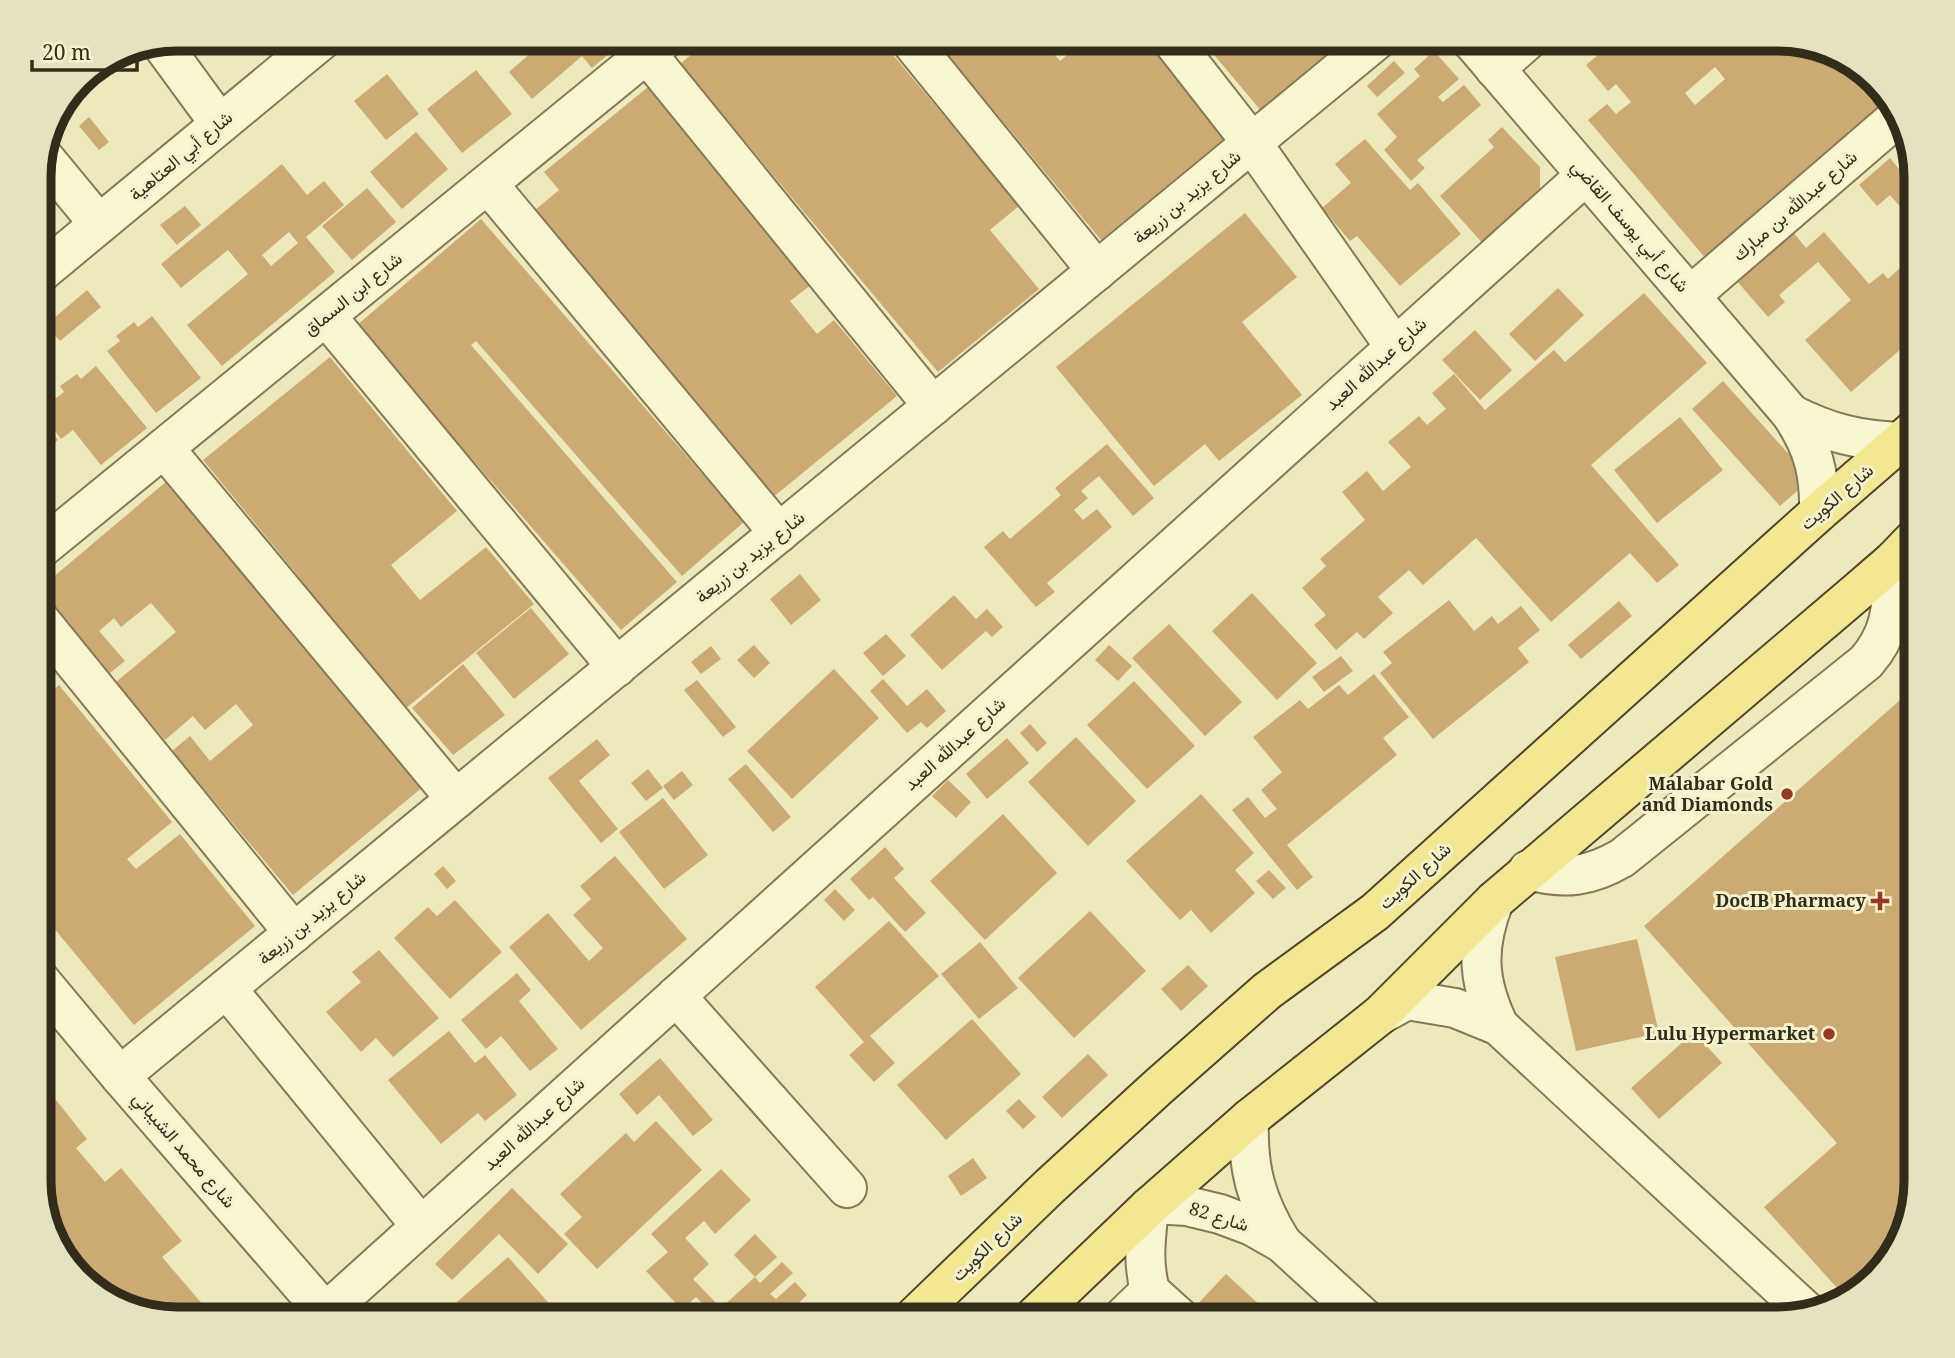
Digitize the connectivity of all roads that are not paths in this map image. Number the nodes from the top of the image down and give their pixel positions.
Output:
1 (167, 51) edge
2 (308, 51) edge
3 (651, 51) edge
4 (661, 51) edge
5 (919, 51) edge
6 (1180, 51) edge
7 (1363, 51) edge
8 (1479, 51) edge
9 (1515, 51) edge
10 (1495, 69) junction
11 (1892, 122) edge
12 (220, 124) junction
13 (1252, 143) junction
14 (51, 166) edge
15 (1586, 175) junction
16 (488, 184) junction
17 (99, 224) junction
18 (51, 264) edge
19 (1097, 271) junction
20 (1690, 296) junction
21 (326, 316) junction
22 (1395, 347) junction
23 (933, 406) junction
24 (1791, 414) junction
25 (1904, 436) edge
26 (1904, 438) edge
27 (164, 448) junction
28 (1819, 512) junction
29 (779, 533) junction
30 (51, 540) edge
31 (1904, 549) edge
32 (1904, 552) edge
33 (51, 634) edge
34 (617, 667) junction
35 (456, 799) junction
36 (1528, 870) junction
37 (1494, 901) junction
38 (294, 933) junction
39 (227, 989) junction
40 (51, 993) edge
41 (676, 996) junction
42 (1380, 1015) junction
43 (1499, 1026) junction
44 (120, 1076) junction
45 (1249, 1119) junction
46 (847, 1188) dead end
47 (1151, 1205) junction
48 (421, 1226) junction
49 (1282, 1243) junction
50 (1150, 1291) junction
51 (1800, 1305) edge
52 (320, 1307) edge
53 (337, 1307) edge
54 (925, 1307) edge
55 (1045, 1307) edge
56 (1134, 1307) edge
57 (1167, 1307) edge
58 (1351, 1307) edge

1 - 12 street
2 - 12 street, شارع أبي العتاهية
3 - 16 street, شارع ابن السماق
4 - 23 street
5 - 19 street
6 - 13 street
7 - 13 street, شارع يزيد بن زريعة
8 - 10 street, شارع أبي يوسف القاضي
9 - 10 street
10 - 15 street, شارع أبي يوسف القاضي
11 - 20 street, شارع عبدالله بن مبارك
12 - 17 street, شارع أبي العتاهية
13 - 19 street, شارع يزيد بن زريعة
13 - 22 street
14 - 17 street
15 - 20 street, شارع أبي يوسف القاضي
15 - 22 street, شارع عبدالله العبد
16 - 21 street, شارع ابن السماق
16 - 29 street
17 - 18 street, شارع أبي العتاهية
19 - 23 street, شارع يزيد بن زريعة
20 - 24 street, شارع أبي يوسف القاضي
21 - 27 street, شارع ابن السماق
21 - 34 street
22 - 41 street, شارع عبدالله العبد
23 - 29 street, شارع يزيد بن زريعة
24 - 25 street, شارع أبي يوسف القاضي
24 - 28 street, شارع أبي يوسف القاضي
26 - 28 main road, شارع الكويت
27 - 30 street, شارع ابن السماق
27 - 35 street
28 - 54 main road, شارع الكويت
29 - 34 street, شارع يزيد بن زريعة
31 - 36 main road
32 - 36 street
33 - 38 street
34 - 35 street, شارع يزيد بن زريعة
35 - 38 street, شارع يزيد بن زريعة
36 - 37 main road
37 - 42 main road
37 - 43 street
38 - 39 street, شارع يزيد بن زريعة
39 - 44 street, شارع يزيد بن زريعة
39 - 48 street
40 - 44 street, شارع محمد الشيباني
41 - 46 street
41 - 48 street, شارع عبدالله العبد
42 - 43 street
42 - 45 main road
43 - 51 street
44 - 52 street, شارع محمد الشيباني
45 - 47 main road
45 - 49 street, شارع 82
47 - 49 street, شارع 82
47 - 50 street
47 - 55 main road
48 - 53 street, شارع عبدالله العبد
49 - 58 street, شارع 82
50 - 56 street
50 - 57 street

